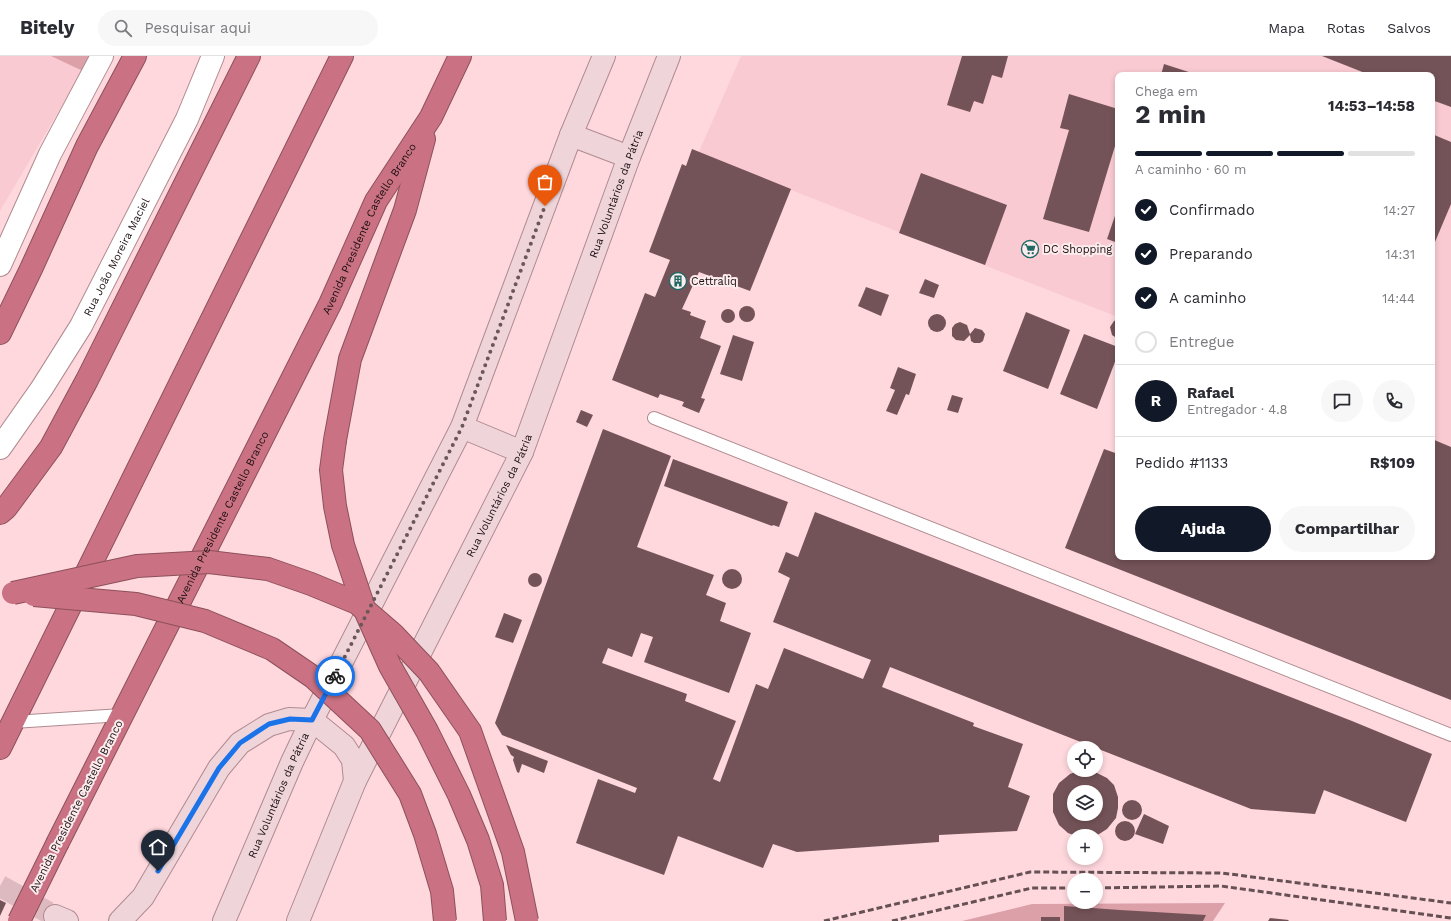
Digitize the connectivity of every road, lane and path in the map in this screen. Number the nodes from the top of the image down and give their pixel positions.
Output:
1 (102, 56) edge
2 (135, 56) edge
3 (213, 56) edge
4 (249, 56) edge
5 (342, 56) edge
6 (460, 56) edge
7 (604, 56) edge
8 (669, 56) edge
9 (431, 117) junction
10 (571, 135) junction
11 (629, 157) junction
12 (0, 265) edge
13 (0, 333) edge
14 (654, 418) dead end
15 (462, 427) junction
16 (0, 448) edge
17 (522, 452) junction
18 (0, 513) edge
19 (7, 594) edge
20 (122, 714) junction
21 (312, 720) junction
22 (13, 722) junction
23 (1451, 735) edge
24 (0, 748) edge
25 (352, 788) junction
26 (19, 921) edge
27 (120, 921) edge
28 (224, 921) edge
29 (298, 921) edge
30 (445, 921) edge
31 (495, 921) edge
32 (527, 921) edge

1 - 12 street
2 - 13 highway
3 - 16 street, Rua João Moreira Maciel
4 - 18 highway
5 - 22 highway
6 - 9 highway
7 - 10 main road, Rua Voluntários da Pátria
8 - 11 main road, Rua Voluntários da Pátria
9 - 20 highway, Avenida Presidente Castello Branco
9 - 31 highway, bridge
10 - 11 main road
10 - 15 main road, Rua Voluntários da Pátria
11 - 17 main road, Rua Voluntários da Pátria
14 - 23 lane
15 - 17 main road
15 - 21 main road, Rua Voluntários da Pátria
17 - 25 main road, Rua Voluntários da Pátria
19 - 30 highway, bridge
19 - 32 highway, bridge
20 - 22 lane
20 - 26 highway, Avenida Presidente Castello Branco, bridge
21 - 25 main road
21 - 27 main road
21 - 28 main road, Rua Voluntários da Pátria
22 - 24 highway
25 - 29 main road, Rua Voluntários da Pátria

